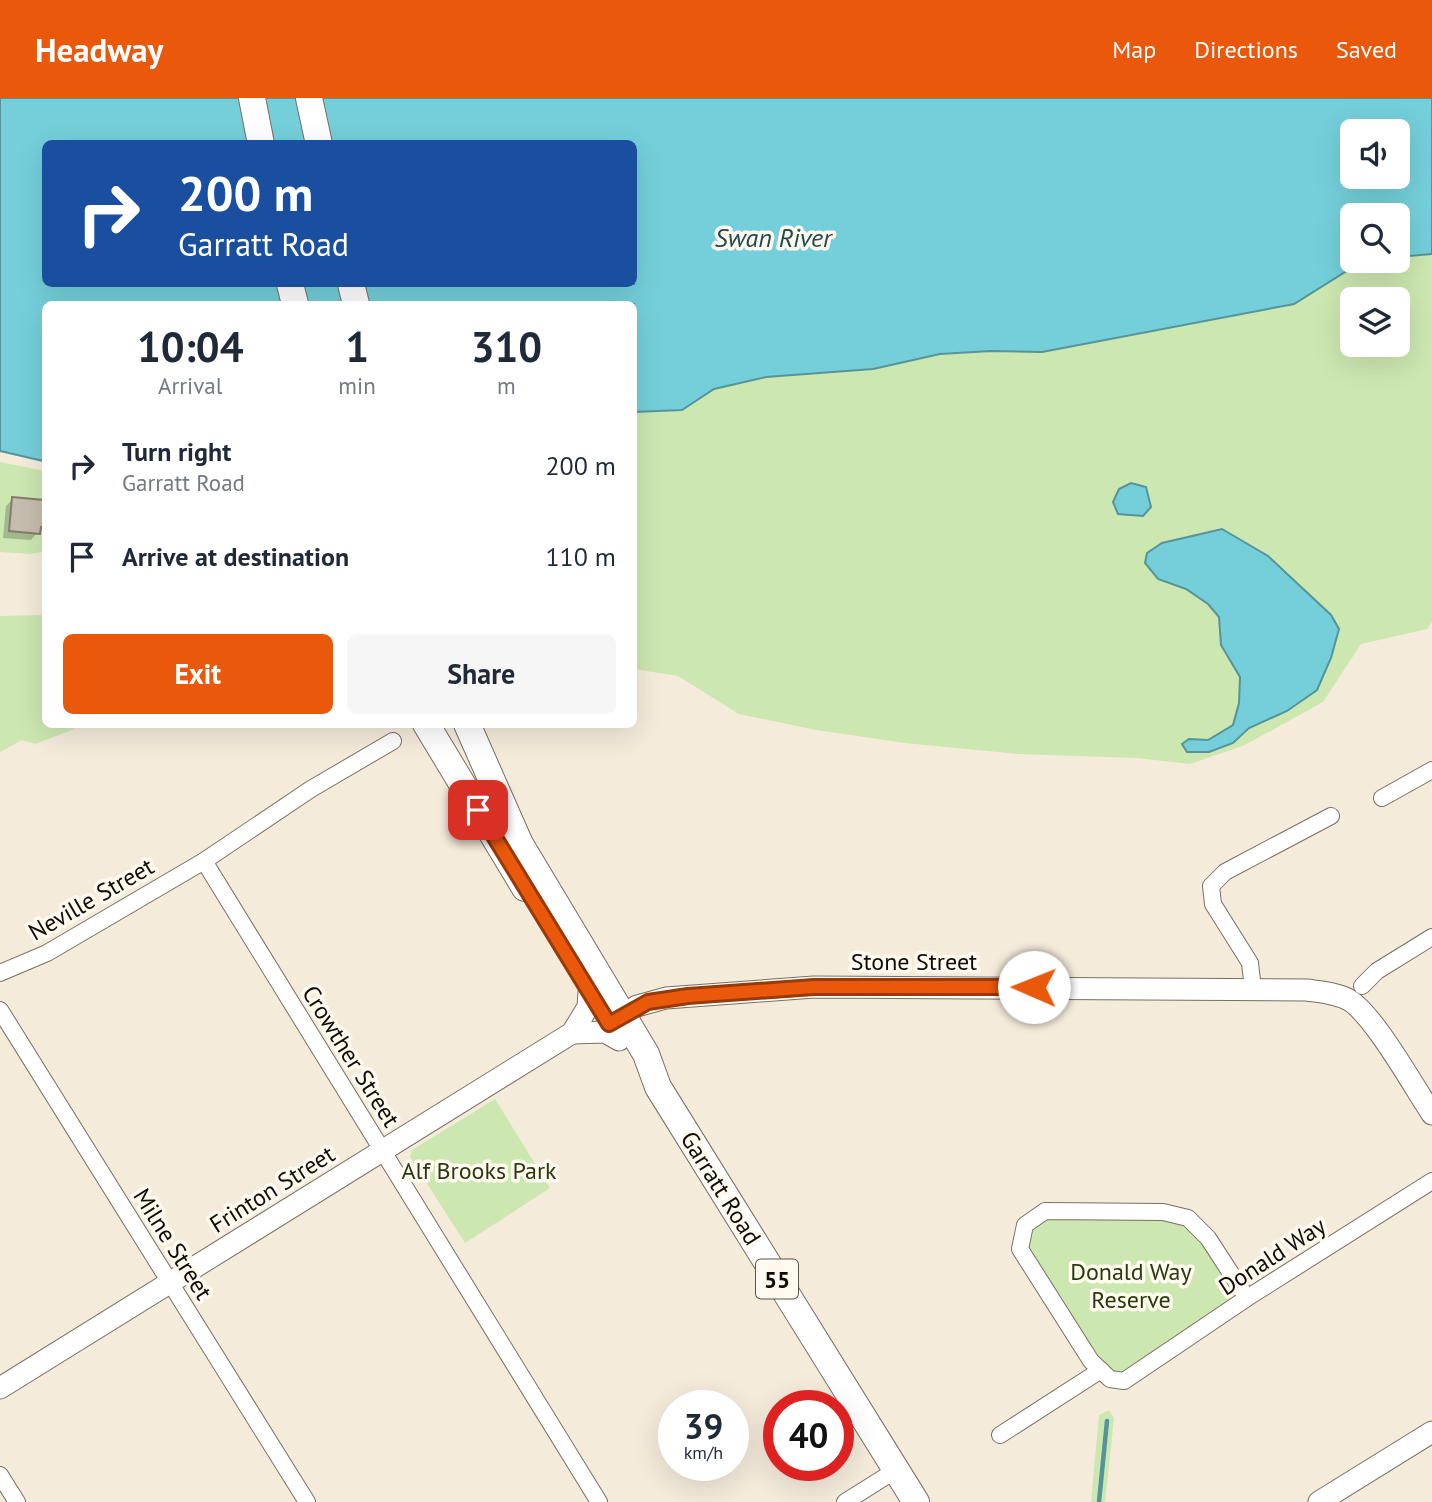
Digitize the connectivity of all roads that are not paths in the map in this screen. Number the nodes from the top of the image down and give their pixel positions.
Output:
1 (252, 98) edge
2 (309, 98) edge
3 (260, 140) edge
4 (318, 140) edge
5 (428, 728) edge
6 (469, 728) edge
7 (393, 741) dead end
8 (1432, 770) edge
9 (1382, 798) dead end
10 (1331, 816) dead end
11 (204, 861) junction
12 (1432, 937) edge
13 (0, 973) edge
14 (1253, 989) junction
15 (589, 992) junction
16 (1356, 993) junction
17 (0, 1010) edge
18 (617, 1026) junction
19 (572, 1033) junction
20 (1430, 1107) edge
21 (383, 1151) junction
22 (1432, 1181) edge
23 (171, 1283) junction
24 (1247, 1298) junction
25 (1101, 1370) junction
26 (0, 1388) edge
27 (1432, 1432) edge
28 (1000, 1435) dead end
29 (896, 1471) junction
30 (0, 1475) edge
31 (17, 1502) edge
32 (307, 1502) edge
33 (599, 1502) edge
34 (845, 1502) edge
35 (916, 1502) edge
36 (1319, 1502) edge

1 - 3 main road
2 - 4 main road
5 - 15 main road, Garratt Road / 55
6 - 18 main road, Garratt Road / 55
7 - 11 street
8 - 9 street
10 - 14 street
11 - 13 street, Neville Street
11 - 21 street, Crowther Street
12 - 16 street
14 - 16 street, Stone Street
14 - 18 street, Stone Street
15 - 18 main road, Garratt Road / 55
15 - 19 street, Frinton Street
16 - 20 street
17 - 23 street, Milne Street
18 - 19 street
18 - 29 main road, Garratt Road / 55
19 - 21 street, Frinton Street
21 - 23 street, Frinton Street
21 - 33 street, Crowther Street
22 - 24 street, Donald Way
23 - 26 street, Frinton Street
23 - 32 street, Milne Street
24 - 25 street, Donald Way
24 - 25 street
25 - 28 street
27 - 36 street
29 - 34 street
29 - 35 main road, Garratt Road / 55
30 - 31 street

